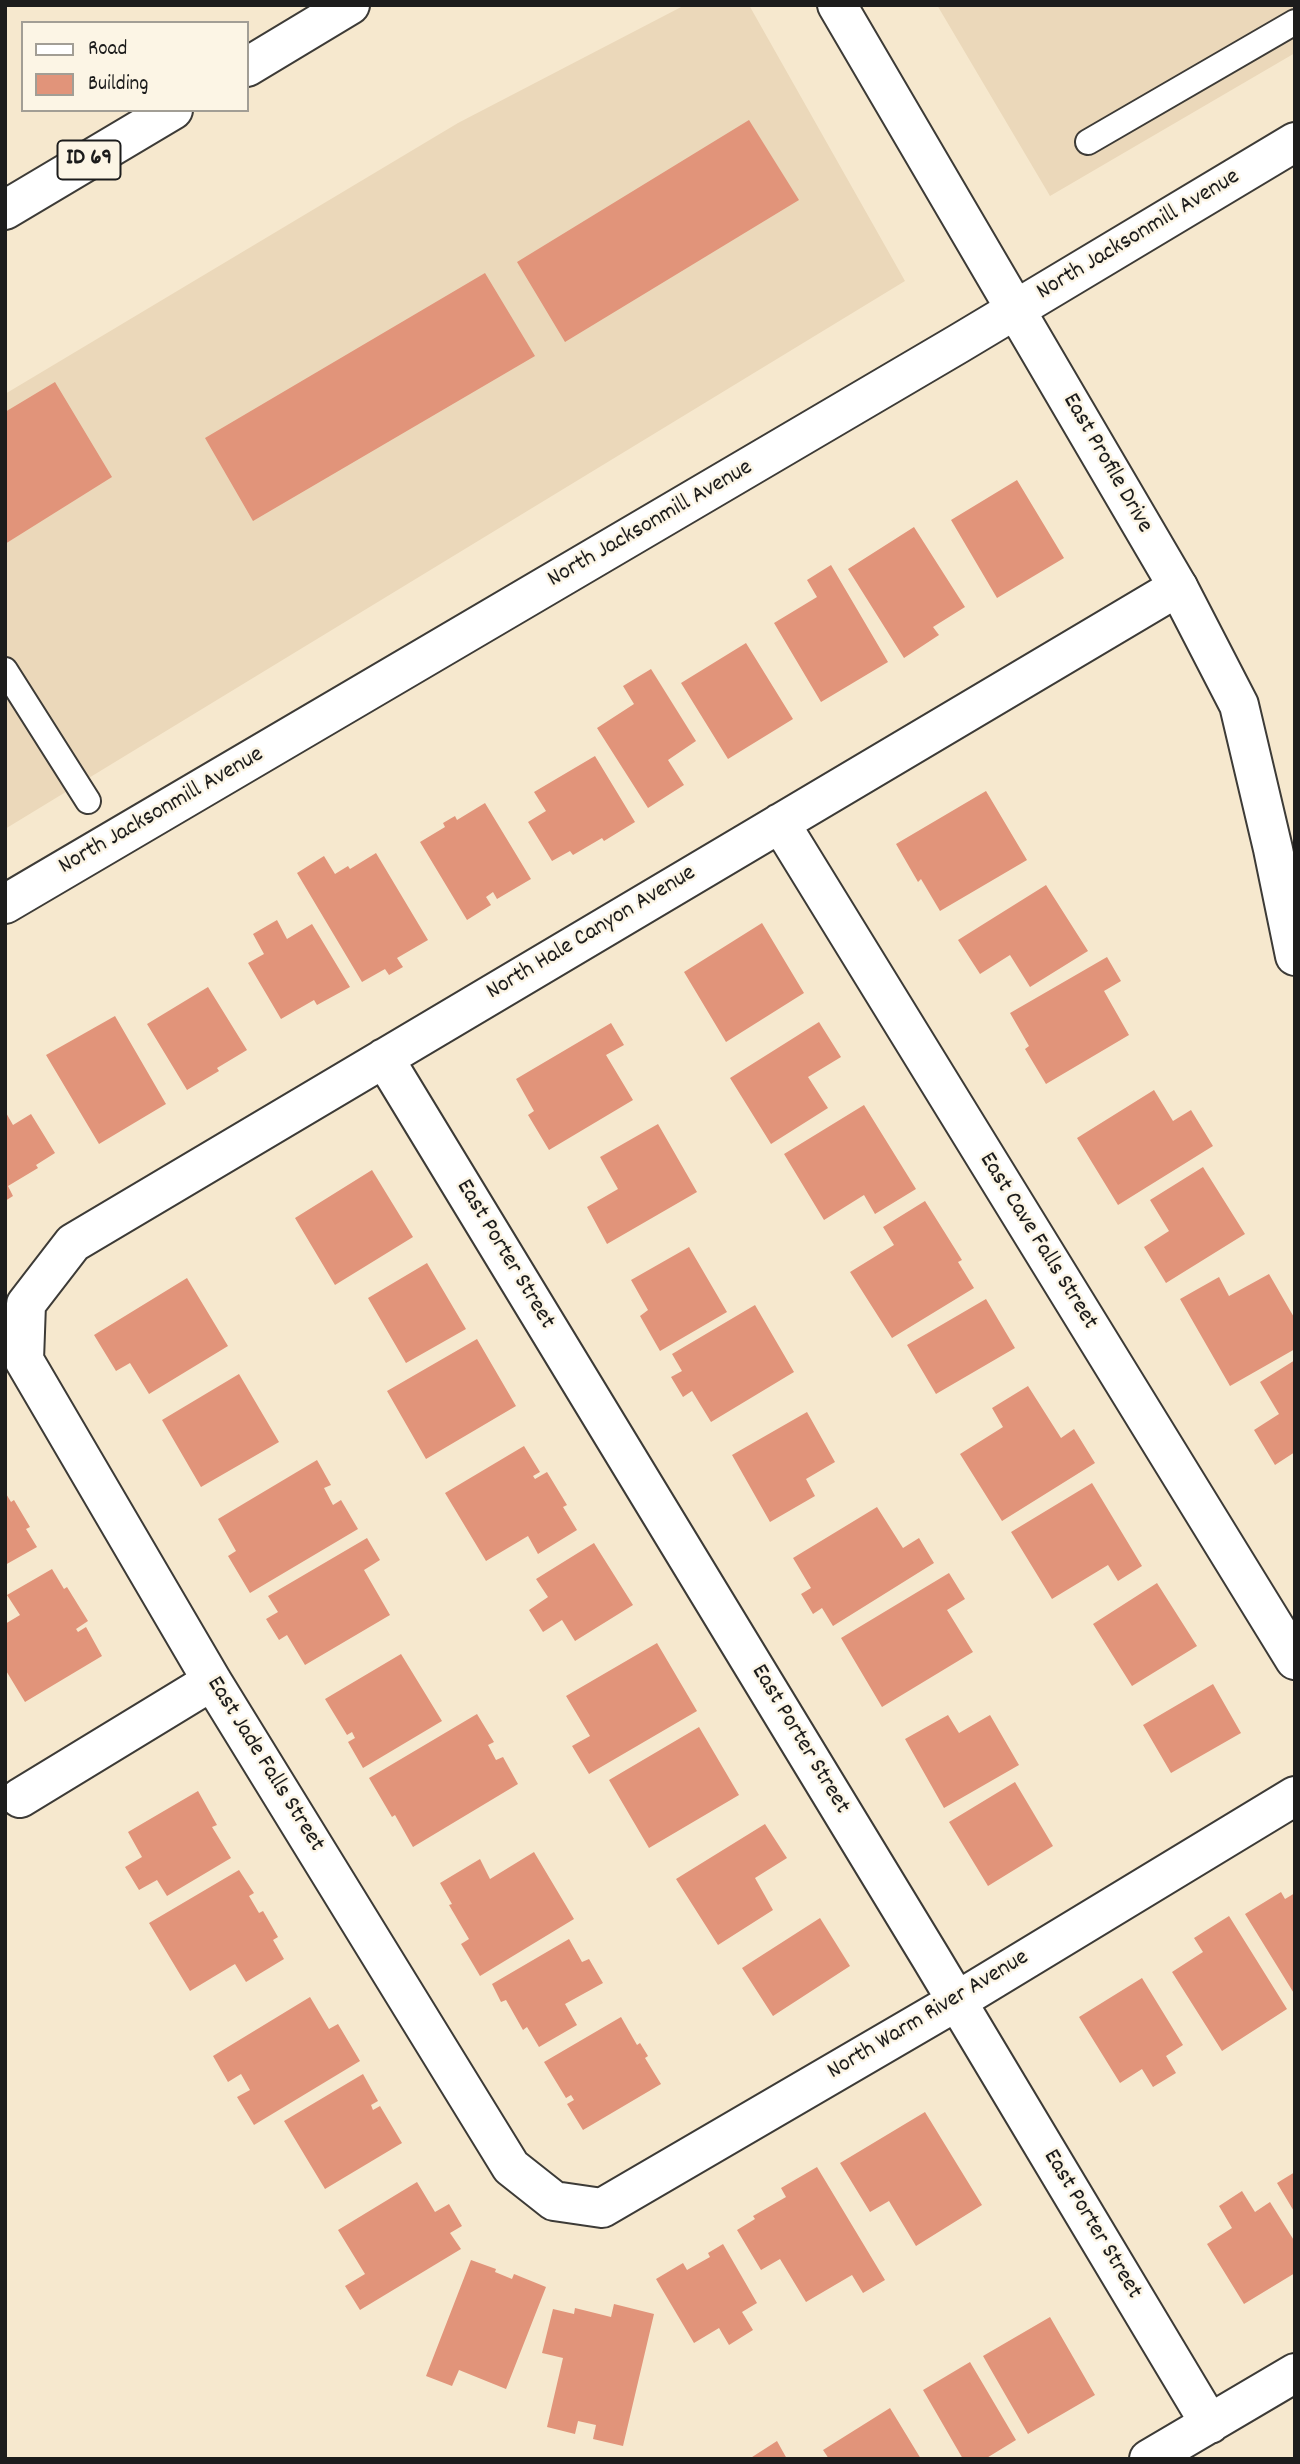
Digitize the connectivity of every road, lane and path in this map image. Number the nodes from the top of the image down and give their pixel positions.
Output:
1 (350, 5) edge
2 (837, 5) edge
3 (1295, 22) edge
4 (248, 66) edge
5 (170, 112) edge
6 (1088, 142) dead end
7 (1295, 142) edge
8 (5, 210) edge
9 (1016, 310) junction
10 (1178, 587) junction
11 (5, 670) edge
12 (88, 801) dead end
13 (780, 823) junction
14 (5, 904) edge
15 (1295, 956) edge
16 (384, 1058) junction
17 (26, 1304) joint
18 (1295, 1660) edge
19 (212, 1681) junction
20 (1295, 1796) edge
21 (20, 1798) dead end
22 (957, 2001) junction
23 (554, 2201) joint
24 (1295, 2373) edge
25 (1210, 2424) junction
26 (1149, 2459) edge

1 - 4 street
2 - 9 street, East Profile Drive
3 - 6 lane
5 - 8 street, ID 69
7 - 9 street, North Jacksonmill Avenue
9 - 10 street, East Profile Drive
9 - 14 street, North Jacksonmill Avenue
10 - 13 street, North Hale Canyon Avenue
10 - 15 street, East Profile Drive
11 - 12 lane
13 - 16 street, North Hale Canyon Avenue
13 - 18 street, East Cave Falls Street
16 - 17 street, North Hale Canyon Avenue
16 - 22 street, East Porter Street
17 - 19 street, East Jade Falls Street
19 - 21 street
19 - 23 street, East Jade Falls Street
20 - 22 street, North Warm River Avenue
22 - 23 street, North Warm River Avenue
22 - 25 street, East Porter Street
24 - 25 street
25 - 26 street

